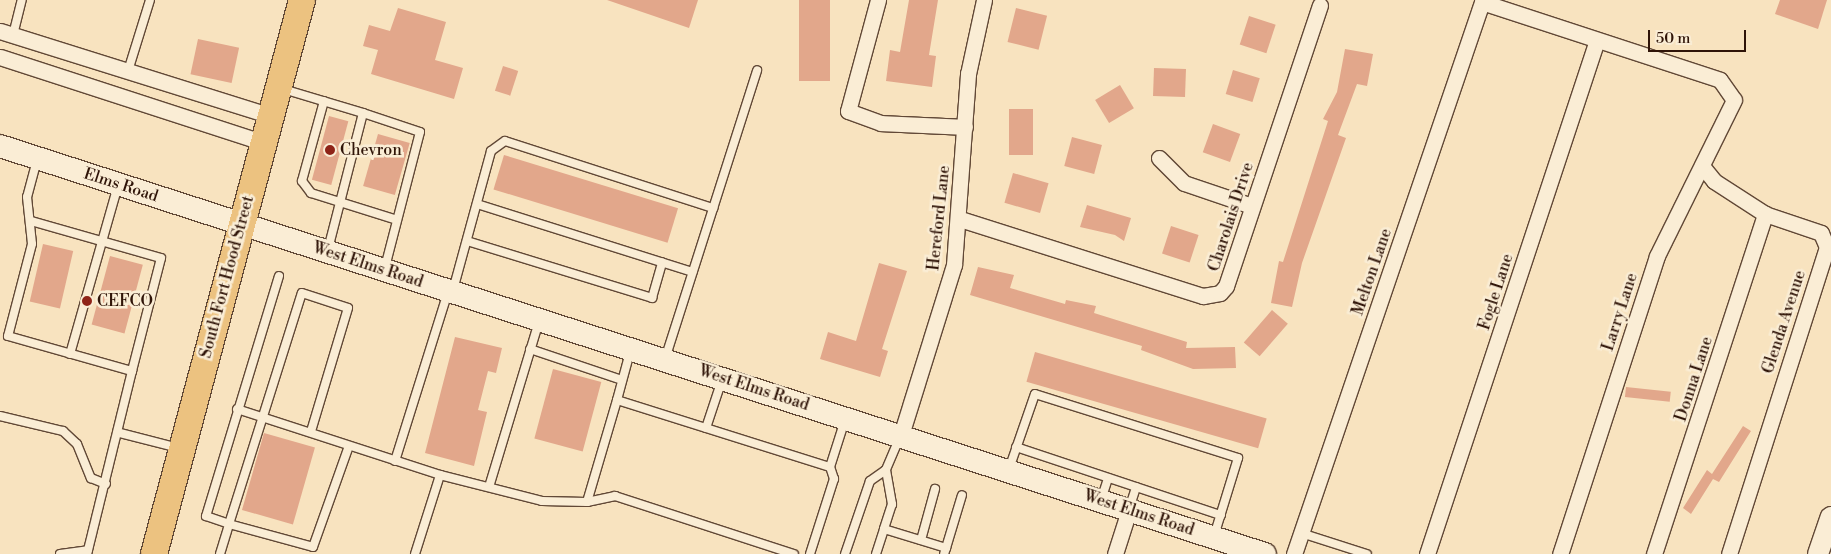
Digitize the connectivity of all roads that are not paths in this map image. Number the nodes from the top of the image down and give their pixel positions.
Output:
1 (22, 0) edge
2 (150, 0) edge
3 (302, 0) edge
4 (878, 0) edge
5 (984, 0) edge
6 (1320, 5) dead end
7 (6, 33) edge
8 (1597, 40) junction
9 (0, 57) edge
10 (757, 70) dead end
11 (128, 71) junction
12 (279, 88) junction
13 (324, 101) junction
14 (362, 113) junction
15 (271, 116) junction
16 (964, 127) junction
17 (264, 143) junction
18 (0, 146) edge
19 (38, 158) junction
20 (1159, 158) dead end
21 (1702, 166) junction
22 (118, 184) junction
23 (340, 203) junction
24 (477, 204) junction
25 (1252, 206) junction
26 (713, 208) junction
27 (1765, 214) junction
28 (960, 219) junction
29 (31, 220) junction
30 (397, 220) junction
31 (242, 224) junction
32 (100, 241) junction
33 (467, 241) junction
34 (327, 252) junction
35 (662, 262) junction
36 (384, 270) junction
37 (693, 272) junction
38 (278, 276) dead end
39 (451, 291) junction
40 (539, 319) junction
41 (530, 349) junction
42 (631, 349) junction
43 (70, 354) junction
44 (665, 360) junction
45 (132, 371) junction
46 (723, 378) junction
47 (622, 380) junction
48 (617, 400) junction
49 (237, 410) junction
50 (0, 416) edge
51 (263, 417) junction
52 (846, 417) junction
53 (706, 428) junction
54 (310, 431) junction
55 (120, 433) junction
56 (901, 435) junction
57 (349, 446) junction
58 (1016, 447) junction
59 (180, 448) junction
60 (395, 461) junction
61 (830, 467) junction
62 (886, 470) junction
63 (1008, 471) junction
64 (440, 475) junction
65 (1108, 478) junction
66 (106, 484) junction
67 (489, 487) junction
68 (1136, 487) junction
69 (935, 489) dead end
70 (962, 495) dead end
71 (1101, 500) junction
72 (587, 502) junction
73 (1129, 510) junction
74 (1221, 515) junction
75 (1831, 518) edge
76 (229, 524) junction
77 (884, 529) junction
78 (1302, 533) junction
79 (1214, 537) junction
80 (921, 540) junction
81 (299, 550) edge
82 (945, 551) edge
83 (87, 552) edge
84 (60, 554) edge
85 (154, 554) edge
86 (220, 554) edge
87 (415, 554) edge
88 (794, 554) edge
89 (810, 554) edge
90 (845, 554) edge
91 (876, 554) edge
92 (1115, 554) edge
93 (1265, 554) edge
94 (1294, 554) edge
95 (1367, 554) edge
96 (1427, 554) edge
97 (1560, 554) edge
98 (1654, 554) edge
99 (1729, 554) edge
100 (1818, 554) edge

1 - 7 lane
2 - 11 lane
3 - 12 highway, South Fort Hood Street
4 - 16 street
5 - 16 street, Hereford Lane
6 - 25 street, Charolais Drive
7 - 11 street
8 - 21 street, Larry Lane
8 - 78 street, Melton Lane
8 - 96 street, Fogle Lane
9 - 17 street
10 - 26 lane
11 - 15 street
12 - 13 lane
12 - 15 highway, South Fort Hood Street
13 - 14 lane
13 - 23 lane
14 - 23 lane
14 - 30 lane
15 - 17 highway, South Fort Hood Street
16 - 28 street, Hereford Lane
17 - 31 highway, South Fort Hood Street
18 - 19 main road, Elms Road
19 - 22 main road, Elms Road
19 - 29 lane
20 - 25 street
21 - 27 street, Glenda Avenue
21 - 97 street, Larry Lane
22 - 31 main road, Elms Road
22 - 32 lane
23 - 30 lane
23 - 34 lane
24 - 26 lane
24 - 33 lane
24 - 35 lane
25 - 28 street, Charolais Drive
26 - 37 lane
27 - 98 street, Donna Lane
27 - 99 street, Glenda Avenue
28 - 56 street, Hereford Lane
29 - 32 lane
29 - 43 lane
30 - 36 lane
31 - 34 main road, West Elms Road
31 - 59 highway, South Fort Hood Street
32 - 43 lane
32 - 45 lane
33 - 35 lane
33 - 39 lane
34 - 36 main road, West Elms Road
35 - 37 lane
36 - 39 main road, West Elms Road
37 - 44 lane
38 - 49 lane
39 - 40 main road, West Elms Road
39 - 60 lane
40 - 41 lane
40 - 42 main road, West Elms Road
41 - 47 lane
41 - 67 lane
42 - 44 main road, West Elms Road
42 - 47 lane
43 - 45 lane
44 - 46 main road, West Elms Road
45 - 55 lane
46 - 52 main road, West Elms Road
46 - 53 lane
47 - 48 lane
48 - 53 lane
48 - 72 lane
49 - 51 lane
49 - 76 lane
50 - 66 lane
51 - 54 lane
51 - 54 lane
51 - 76 lane
52 - 56 main road, West Elms Road
52 - 61 lane
53 - 61 lane
54 - 57 lane
55 - 59 lane
55 - 66 lane
56 - 62 lane
56 - 63 main road, West Elms Road
57 - 60 lane
57 - 81 lane
58 - 63 lane
58 - 65 lane
58 - 74 lane
59 - 85 highway, South Fort Hood Street
60 - 64 lane
61 - 89 lane
62 - 77 lane
62 - 90 lane
63 - 71 main road, West Elms Road
64 - 67 lane
64 - 87 lane
65 - 68 lane
65 - 71 lane
66 - 83 lane
67 - 72 lane
68 - 73 lane
68 - 74 lane
69 - 80 lane
70 - 82 lane
71 - 73 main road, West Elms Road
72 - 88 lane
73 - 79 main road, West Elms Road
73 - 92 street
74 - 79 lane
75 - 100 street
76 - 81 lane
76 - 86 lane
77 - 80 lane
77 - 91 lane
78 - 94 street, Melton Lane
78 - 95 lane
79 - 93 main road, West Elms Road
80 - 82 lane
83 - 84 lane

